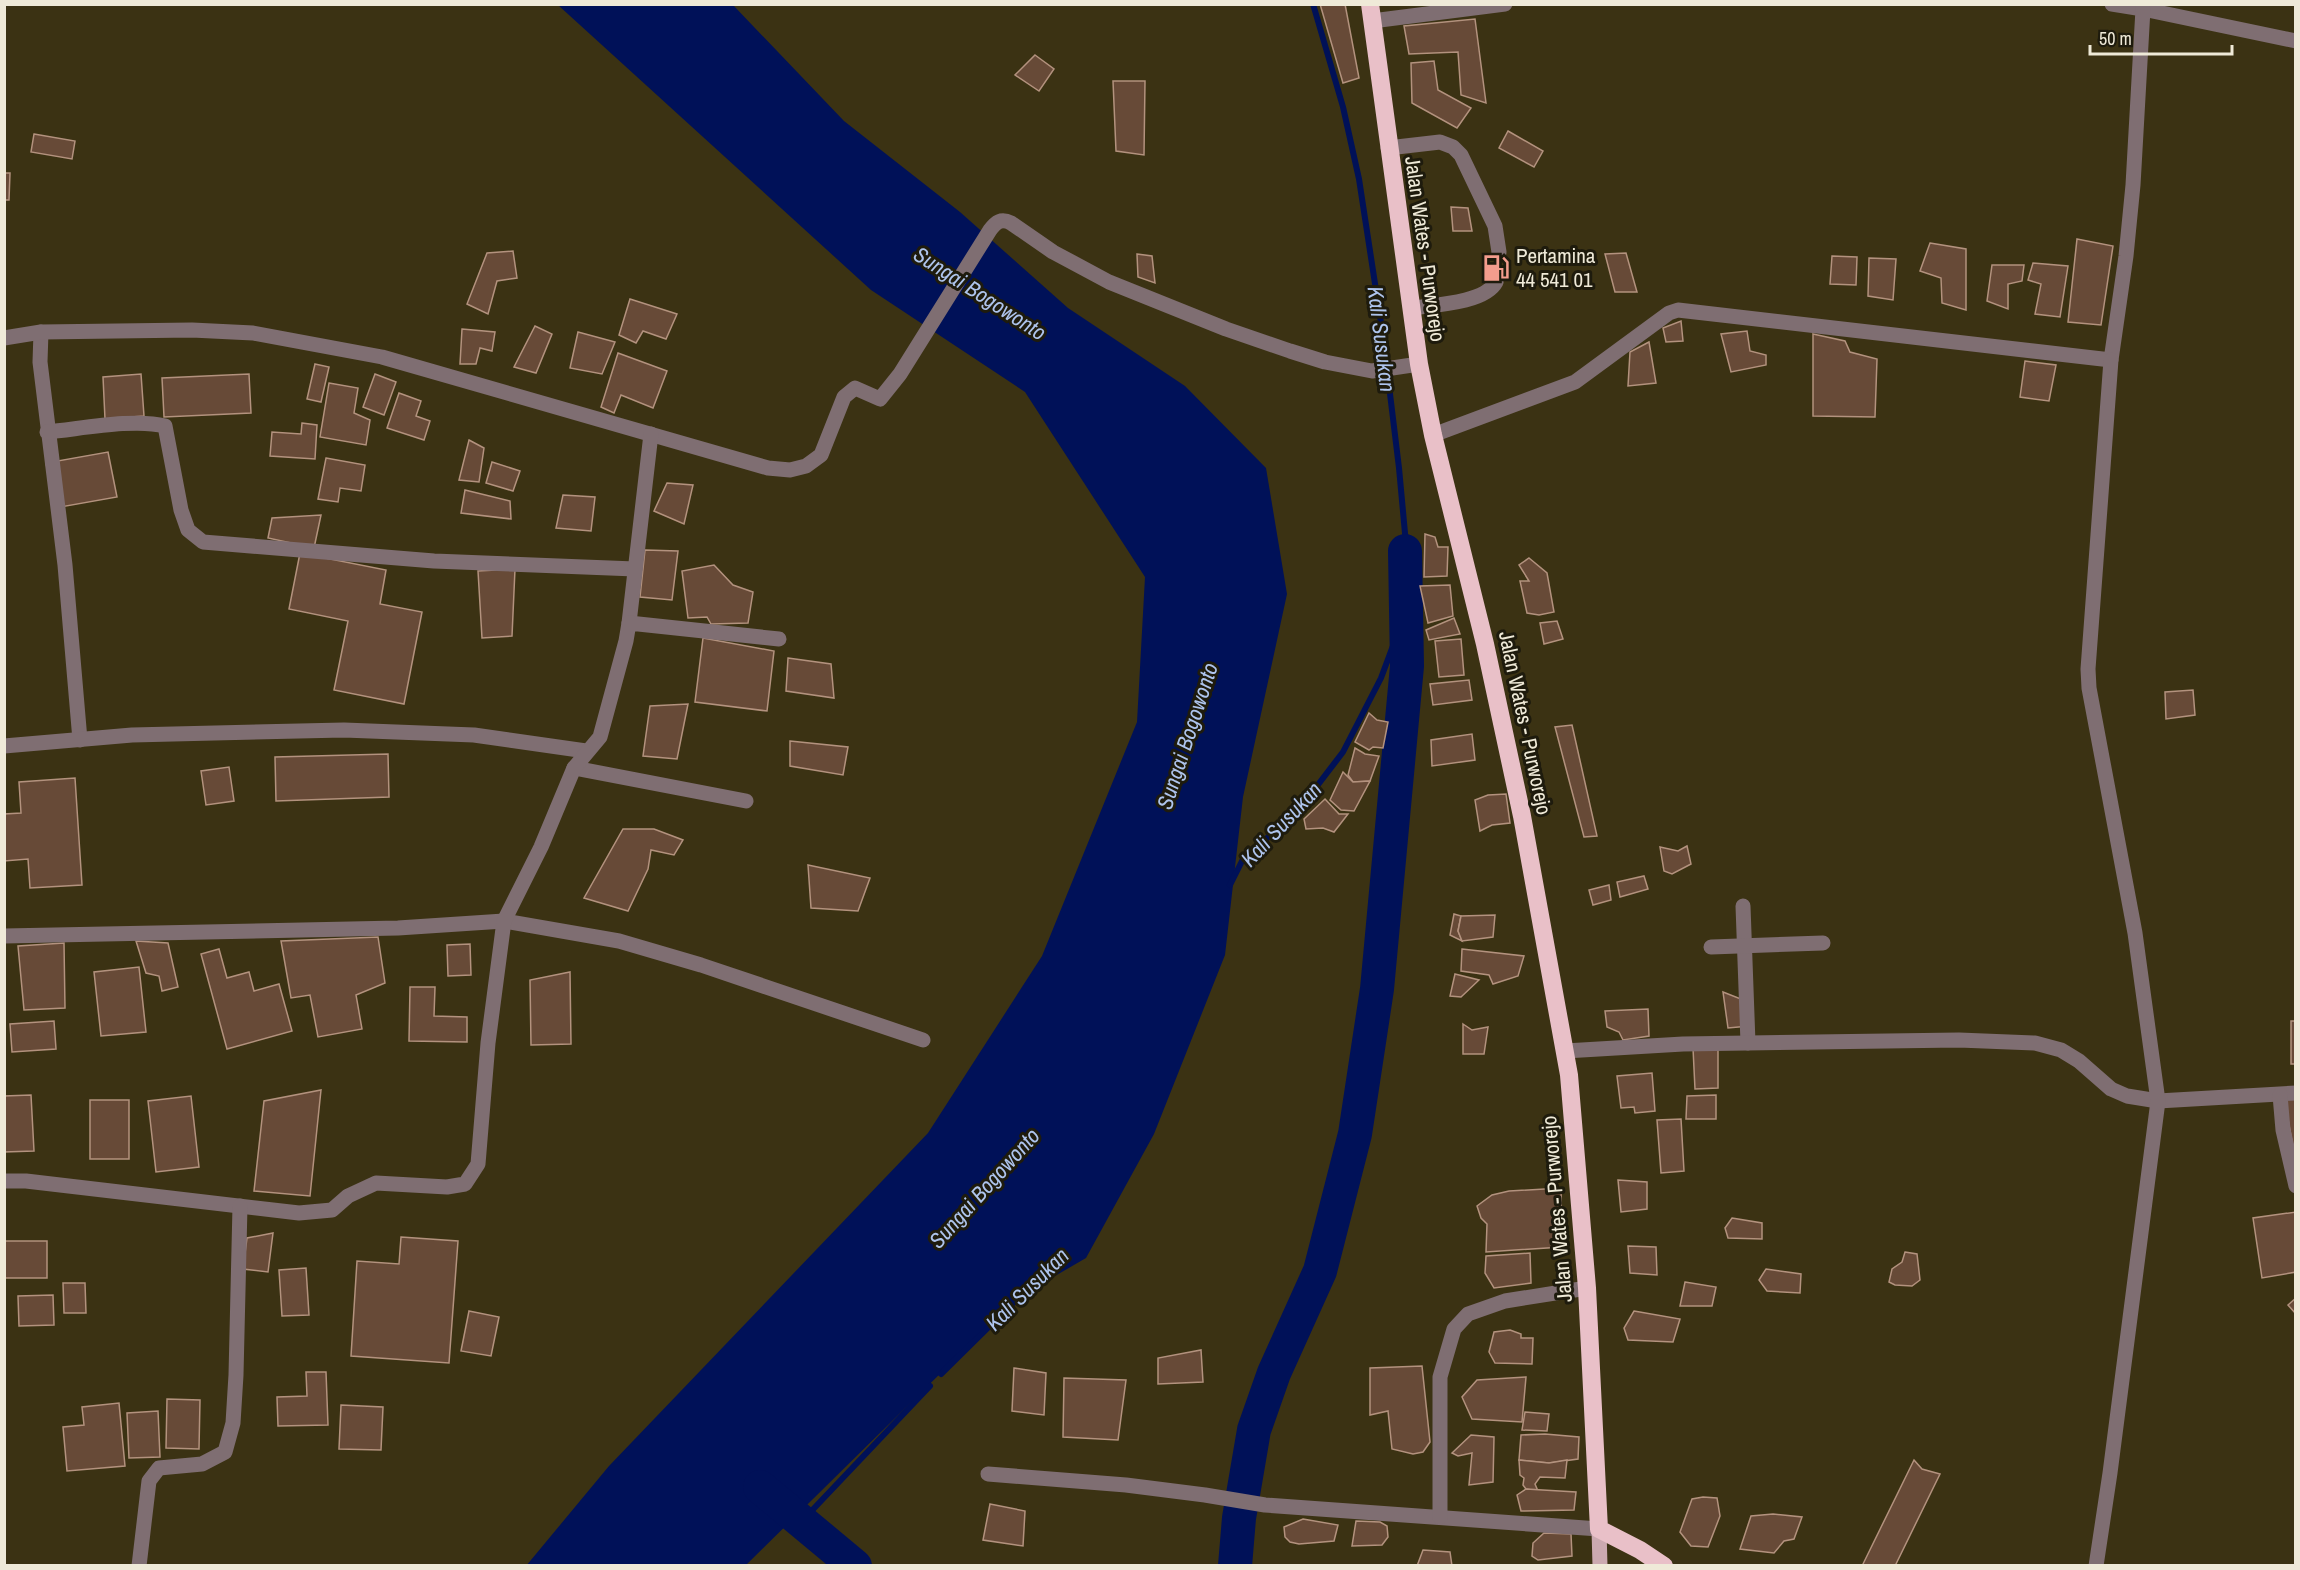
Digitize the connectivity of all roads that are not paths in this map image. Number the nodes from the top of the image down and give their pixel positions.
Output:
1 (1505, 4) edge
2 (2112, 4) edge
3 (2143, 9) junction
4 (1371, 13) edge
5 (2295, 41) edge
6 (1388, 148) junction
7 (1499, 252) tunnel mouth
8 (1496, 282) dead end
9 (1412, 308) junction
10 (41, 332) junction
11 (4, 338) edge
12 (2111, 360) junction
13 (1411, 365) junction
14 (47, 432) junction
15 (651, 434) junction
16 (1433, 435) junction
17 (635, 569) junction
18 (629, 623) junction
19 (778, 639) dead end
20 (80, 740) junction
21 (4, 746) edge
22 (586, 751) junction
23 (574, 768) junction
24 (746, 801) dead end
25 (1743, 906) dead end
26 (504, 921) junction
27 (4, 936) edge
28 (1822, 943) dead end
29 (1744, 946) junction
30 (1711, 947) dead end
31 (923, 1040) dead end
32 (1748, 1043) junction
33 (1565, 1051) junction
34 (2295, 1093) edge
35 (2280, 1095) junction
36 (2158, 1101) junction
37 (4, 1181) edge
38 (2295, 1186) edge
39 (240, 1206) junction
40 (1587, 1288) junction
41 (988, 1474) dead end
42 (1440, 1517) junction
43 (1599, 1529) junction
44 (1662, 1564) edge
45 (139, 1566) edge
46 (1600, 1566) edge
47 (2096, 1566) edge

1 - 4 street
2 - 3 street
3 - 5 street
3 - 12 street
4 - 6 highway, Jalan Wates - Purworejo
6 - 7 street
6 - 9 highway, Jalan Wates - Purworejo
8 - 9 street
9 - 13 highway, Jalan Wates - Purworejo
10 - 11 street
10 - 14 street
10 - 15 street
12 - 16 street
12 - 36 street
13 - 15 street
13 - 16 highway, Jalan Wates - Purworejo
14 - 17 street
14 - 20 street
15 - 17 street
16 - 33 highway, Jalan Wates - Purworejo
17 - 18 street
18 - 19 street
18 - 22 street
20 - 21 street
20 - 22 street
22 - 23 street
23 - 24 street
23 - 26 street
25 - 29 street
26 - 27 street
26 - 31 street
26 - 39 street
28 - 29 street
29 - 30 street
29 - 32 street
32 - 33 street
32 - 36 street
33 - 40 highway, Jalan Wates - Purworejo
34 - 35 street
35 - 36 street
35 - 38 street
36 - 47 street
37 - 39 street
39 - 45 street
40 - 42 street
40 - 43 highway, Jalan Wates - Purworejo
41 - 42 street
42 - 43 street
43 - 44 highway
43 - 46 main road

